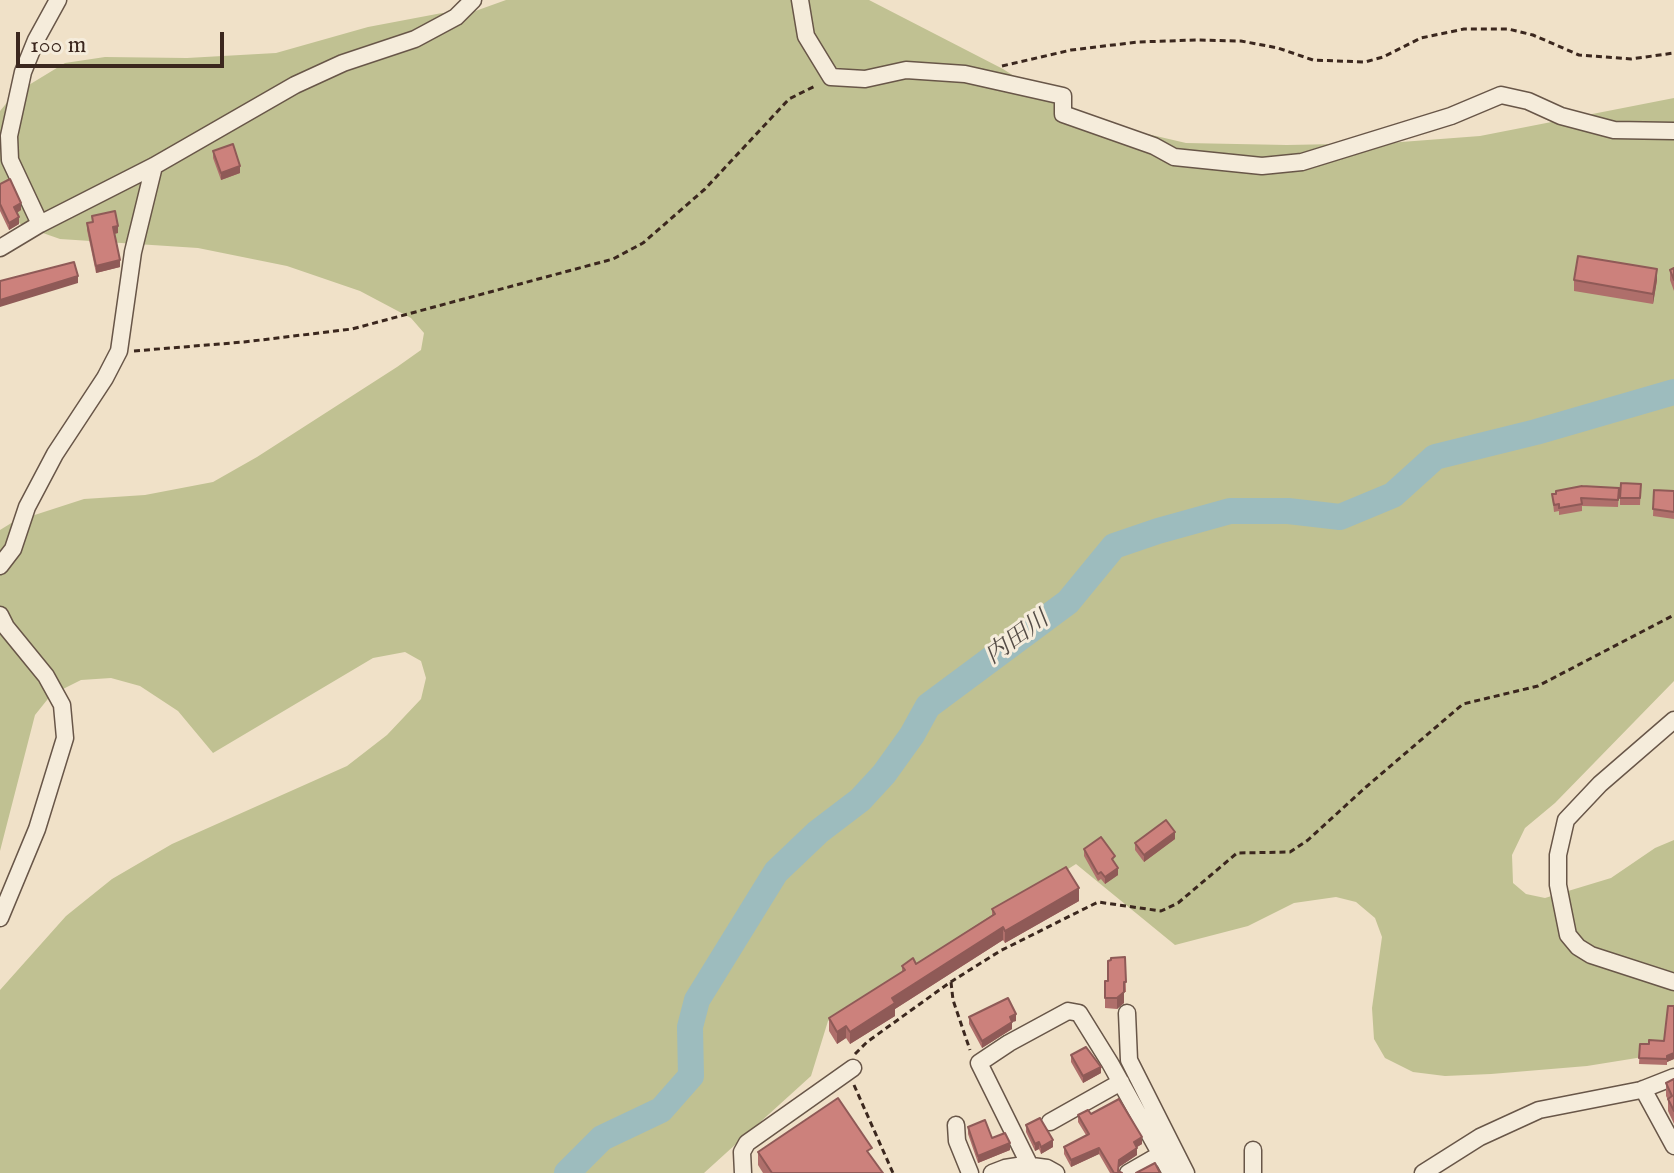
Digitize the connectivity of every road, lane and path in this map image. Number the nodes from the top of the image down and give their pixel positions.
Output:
1 (58, 0) edge
2 (473, 0) edge
3 (800, 0) edge
4 (1674, 53) edge
5 (1000, 67) dead end
6 (831, 77) junction
7 (1674, 131) edge
8 (154, 166) junction
9 (40, 224) junction
10 (0, 248) edge
11 (119, 351) junction
12 (0, 566) edge
13 (0, 615) edge
14 (1674, 615) edge
15 (1674, 720) edge
16 (0, 918) edge
17 (1673, 978) edge
18 (951, 982) junction
19 (1127, 1013) dead end
20 (979, 1063) junction
21 (853, 1068) junction
22 (1674, 1077) edge
23 (1121, 1082) junction
24 (1643, 1089) junction
25 (1050, 1122) dead end
26 (956, 1125) dead end
27 (1674, 1146) edge
28 (1253, 1150) dead end
29 (1161, 1154) junction
30 (1030, 1166) junction
31 (743, 1173) edge
32 (893, 1173) edge
33 (970, 1173) edge
34 (992, 1173) edge
35 (1055, 1173) edge
36 (1128, 1173) edge
37 (1171, 1173) edge
38 (1186, 1173) edge
39 (1253, 1173) edge
40 (1423, 1173) edge

1 - 9 street
2 - 8 street
3 - 6 street
4 - 5 path
6 - 7 street
6 - 11 path
8 - 9 street
8 - 11 street
9 - 10 street
11 - 12 street
13 - 16 street
14 - 18 path
15 - 17 street
18 - 20 path
18 - 21 path
19 - 38 street
20 - 23 street
20 - 30 street
21 - 31 street
21 - 32 path
22 - 24 street
23 - 25 street
23 - 29 street
24 - 27 street
24 - 40 street
26 - 33 street
28 - 39 street
29 - 36 street
29 - 37 street
30 - 34 street
30 - 35 street

